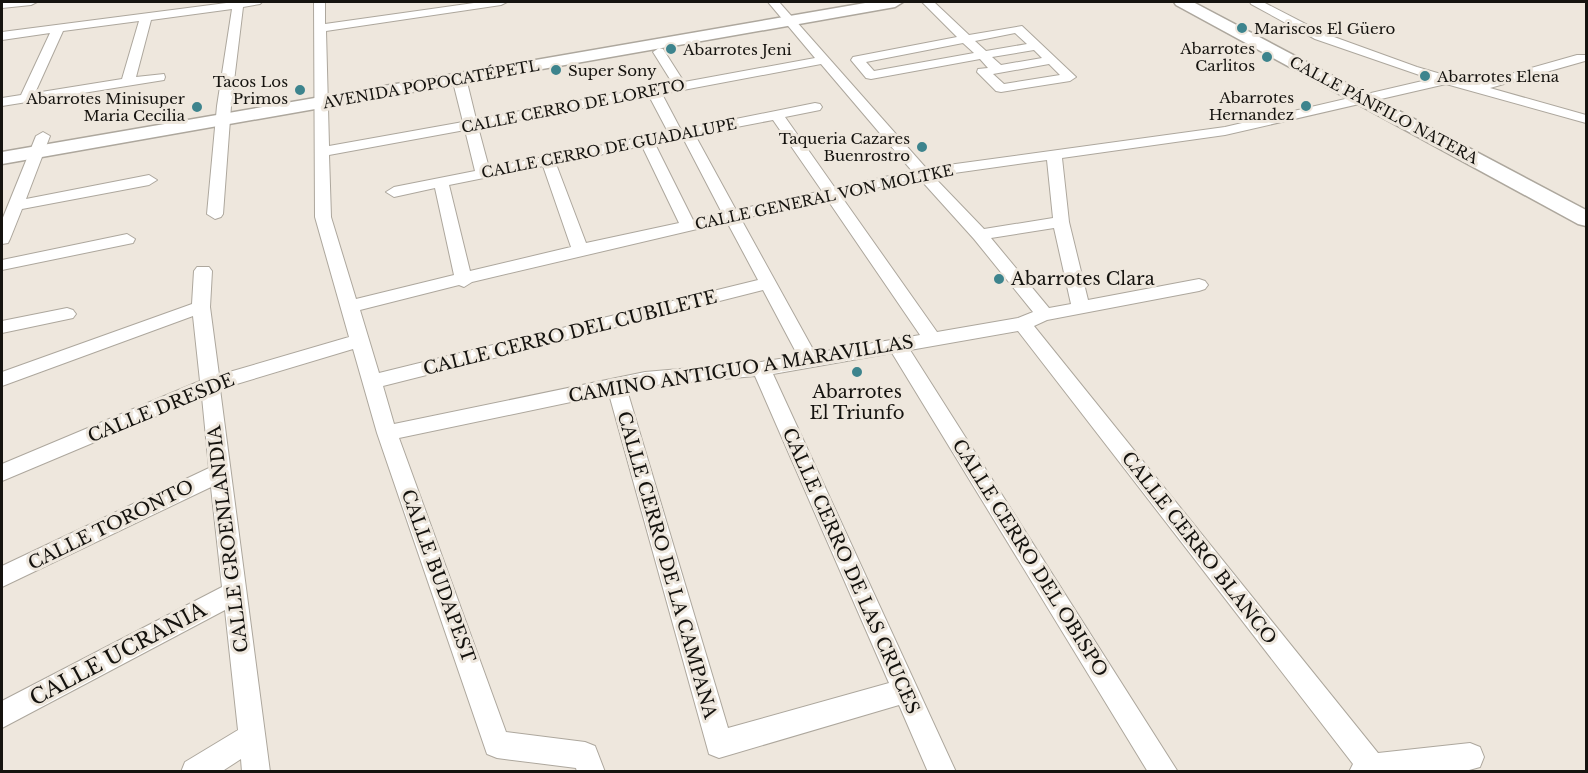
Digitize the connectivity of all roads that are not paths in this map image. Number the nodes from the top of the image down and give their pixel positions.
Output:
1 (31, 2) edge
2 (256, 2) edge
3 (319, 2) edge
4 (405, 2) edge
5 (501, 2) edge
6 (832, 2) edge
7 (895, 2) edge
8 (928, 2) edge
9 (1182, 2) edge
10 (1255, 2) edge
11 (238, 4) junction
12 (2, 5) edge
13 (782, 11) edge
14 (407, 16) junction
15 (146, 17) junction
16 (321, 28) junction
17 (58, 29) junction
18 (2, 36) edge
19 (964, 39) junction
20 (931, 45) junction
21 (1035, 46) junction
22 (659, 52) dead end
23 (982, 55) junction
24 (553, 57) junction
25 (1581, 58) dead end
26 (824, 60) junction
27 (1051, 60) junction
28 (948, 61) junction
29 (997, 69) junction
30 (159, 77) dead end
31 (459, 78) junction
32 (1445, 80) junction
33 (913, 81) dead end
34 (128, 82) junction
35 (680, 85) junction
36 (1474, 88) junction
37 (653, 90) junction
38 (320, 96) junction
39 (26, 98) junction
40 (1367, 99) junction
41 (2, 102) edge
42 (815, 107) dead end
43 (224, 113) junction
44 (777, 115) junction
45 (1587, 119) edge
46 (471, 126) junction
47 (682, 134) junction
48 (647, 141) junction
49 (2, 143) edge
50 (39, 144) junction
51 (321, 152) junction
52 (1054, 156) junction
53 (2, 158) edge
54 (548, 161) junction
55 (922, 173) junction
56 (483, 174) junction
57 (149, 180) dead end
58 (441, 182) junction
59 (394, 192) dead end
60 (831, 194) junction
61 (15, 206) junction
62 (215, 214) dead end
63 (733, 216) junction
64 (1587, 219) edge
65 (1061, 222) junction
66 (688, 225) junction
67 (980, 235) junction
68 (2, 239) edge
69 (127, 239) dead end
70 (580, 250) junction
71 (2, 265) edge
72 (203, 271) dead end
73 (464, 280) junction
74 (767, 283) junction
75 (1199, 285) dead end
76 (201, 307) junction
77 (348, 308) junction
78 (1081, 309) junction
79 (67, 314) dead end
80 (1043, 315) junction
81 (1022, 324) junction
82 (2, 327) edge
83 (932, 339) junction
84 (359, 341) junction
85 (897, 345) junction
86 (810, 361) junction
87 (761, 369) junction
88 (2, 379) edge
89 (372, 382) junction
90 (210, 385) junction
91 (616, 385) junction
92 (387, 434) junction
93 (2, 473) edge
94 (219, 473) junction
95 (2, 577) edge
96 (234, 592) junction
97 (905, 691) junction
98 (2, 715) edge
99 (251, 737) junction
100 (1470, 757) dead end
101 (1371, 770) edge
102 (195, 771) edge
103 (256, 771) edge
104 (591, 771) edge
105 (942, 771) edge
106 (1164, 771) edge

1 - 12 street
2 - 11 street
3 - 16 street, CALLE BUDAPEST
4 - 14 street
5 - 14 street
6 - 13 street, AVENIDA POPOCATÉPETL
7 - 13 street, AVENIDA POPOCATÉPETL
8 - 19 street
9 - 40 street, CALLE PÁNFILO NATERA
10 - 32 street
11 - 15 street
11 - 43 street
13 - 24 street, AVENIDA POPOCATÉPETL
13 - 26 street
14 - 16 street
15 - 17 street
15 - 34 street
16 - 38 street, CALLE BUDAPEST
17 - 18 street
17 - 39 street
19 - 20 street
19 - 21 street
19 - 23 street
20 - 28 street
20 - 28 street
21 - 23 street
21 - 27 street
22 - 35 street
23 - 28 street
23 - 29 street
24 - 31 street, AVENIDA POPOCATÉPETL
24 - 38 street, AVENIDA POPOCATÉPETL
25 - 36 street
26 - 35 street, CALLE CERRO DE LORETO
26 - 55 street
27 - 29 street
27 - 29 street
28 - 33 street
30 - 34 street
31 - 38 street, AVENIDA POPOCATÉPETL
31 - 46 street
32 - 36 street
32 - 40 street, CALLE GENERAL VON MOLTKE
34 - 39 street
35 - 37 street, CALLE CERRO DE LORETO
36 - 45 street
37 - 46 street, CALLE CERRO DE LORETO
37 - 47 street
38 - 43 street, AVENIDA POPOCATÉPETL
38 - 51 street, CALLE BUDAPEST
39 - 41 street
40 - 52 street, CALLE GENERAL VON MOLTKE
40 - 64 street, CALLE PÁNFILO NATERA
42 - 44 street, CALLE CERRO DE GUADALUPE
43 - 50 street, AVENIDA POPOCATÉPETL
43 - 62 street
44 - 47 street, CALLE CERRO DE GUADALUPE
44 - 60 street
46 - 51 street, CALLE CERRO DE LORETO
46 - 56 street
47 - 48 street, CALLE CERRO DE GUADALUPE
47 - 63 street
48 - 54 street, CALLE CERRO DE GUADALUPE
48 - 66 street
49 - 50 street, AVENIDA POPOCATÉPETL
50 - 53 street, AVENIDA POPOCATÉPETL
50 - 61 street
51 - 77 street, CALLE BUDAPEST
52 - 55 street, CALLE GENERAL VON MOLTKE
52 - 65 street
54 - 56 street, CALLE CERRO DE GUADALUPE
54 - 70 street
55 - 60 street, CALLE GENERAL VON MOLTKE
55 - 67 street
56 - 58 street, CALLE CERRO DE GUADALUPE
57 - 61 street
58 - 59 street, CALLE CERRO DE GUADALUPE
58 - 73 street
60 - 63 street, CALLE GENERAL VON MOLTKE
60 - 83 street
61 - 68 street
63 - 66 street, CALLE GENERAL VON MOLTKE
63 - 74 street
65 - 67 street
65 - 78 street
66 - 70 street, CALLE GENERAL VON MOLTKE
67 - 80 street
69 - 71 street
70 - 73 street, CALLE GENERAL VON MOLTKE
72 - 76 street, CALLE GROENLANDIA
73 - 77 street, CALLE GENERAL VON MOLTKE
74 - 86 street
74 - 89 street, CALLE CERRO DEL CUBILETE
75 - 78 street, CAMINO ANTIGUO A MARAVILLAS
76 - 88 street
76 - 90 street, CALLE GROENLANDIA
77 - 84 street, CALLE BUDAPEST
78 - 80 street, CAMINO ANTIGUO A MARAVILLAS
79 - 82 street
80 - 81 street, CAMINO ANTIGUO A MARAVILLAS
81 - 83 street, CAMINO ANTIGUO A MARAVILLAS
81 - 101 street, CALLE CERRO BLANCO
83 - 85 street, CAMINO ANTIGUO A MARAVILLAS
84 - 89 street, CALLE BUDAPEST
84 - 90 street, CALLE DRESDE
85 - 86 street, CAMINO ANTIGUO A MARAVILLAS
85 - 106 street, CALLE CERRO DEL OBISPO
86 - 87 street, CAMINO ANTIGUO A MARAVILLAS
87 - 91 street, CAMINO ANTIGUO A MARAVILLAS
87 - 97 street, CALLE CERRO DE LAS CRUCES
89 - 92 street, CALLE BUDAPEST
90 - 93 street, CALLE DRESDE
90 - 94 street, CALLE GROENLANDIA
91 - 92 street, CAMINO ANTIGUO A MARAVILLAS
91 - 97 street, CALLE CERRO DE LA CAMPANA
92 - 104 street, CALLE BUDAPEST
94 - 95 street, CALLE TORONTO
94 - 96 street, CALLE GROENLANDIA
96 - 98 street, CALLE UCRANIA
96 - 99 street, CALLE GROENLANDIA
97 - 105 street, CALLE CERRO DE LAS CRUCES
99 - 102 street
99 - 103 street, CALLE GROENLANDIA
100 - 101 street

